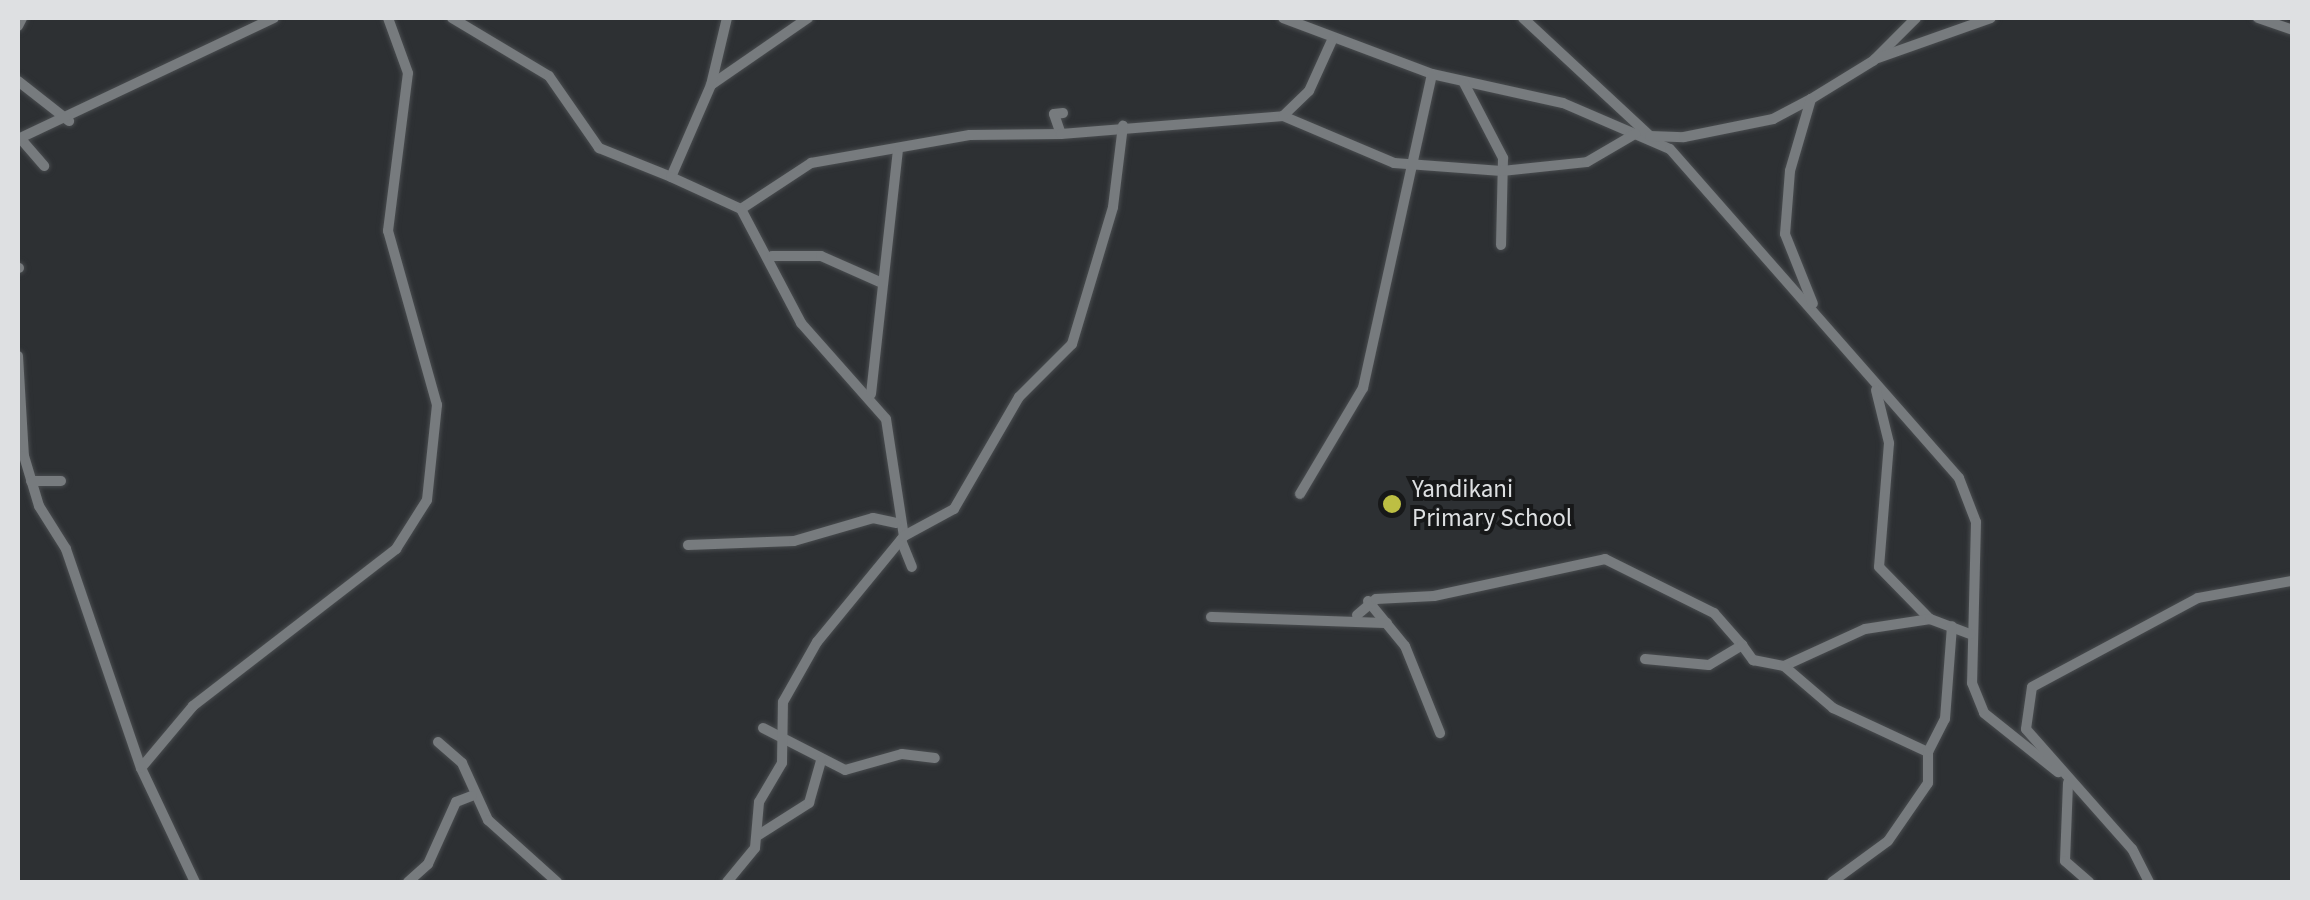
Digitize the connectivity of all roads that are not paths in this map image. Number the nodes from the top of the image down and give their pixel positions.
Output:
1 (22, 18) edge
2 (274, 18) edge
3 (388, 18) edge
4 (452, 18) edge
5 (727, 18) edge
6 (808, 18) edge
7 (1283, 18) edge
8 (1523, 18) edge
9 (1916, 18) edge
10 (1991, 18) edge
11 (2258, 18) edge
12 (18, 26) edge
13 (2292, 30) edge
14 (1332, 38) junction
15 (1873, 61) junction
16 (1432, 74) junction
17 (18, 81) edge
18 (1464, 83) junction
19 (711, 85) junction
20 (1811, 99) junction
21 (1063, 114) dead end
22 (1282, 116) junction
23 (69, 122) junction
24 (1124, 126) junction
25 (1061, 134) junction
26 (1635, 134) junction
27 (1650, 136) junction
28 (19, 139) edge
29 (898, 151) junction
30 (44, 166) dead end
31 (1413, 166) junction
32 (1502, 170) junction
33 (671, 176) junction
34 (740, 209) junction
35 (1501, 245) dead end
36 (772, 256) junction
37 (880, 282) junction
38 (1816, 311) junction
39 (18, 356) edge
40 (1874, 384) junction
41 (871, 394) junction
42 (61, 481) dead end
43 (32, 482) junction
44 (1300, 494) dead end
45 (896, 524) junction
46 (902, 538) junction
47 (688, 545) dead end
48 (912, 567) dead end
49 (2292, 581) edge
50 (1368, 601) junction
51 (1357, 615) junction
52 (1210, 616) dead end
53 (1930, 619) junction
54 (1387, 623) junction
55 (1952, 626) junction
56 (1970, 634) junction
57 (1742, 645) junction
58 (1645, 658) dead end
59 (1784, 666) junction
60 (763, 728) dead end
61 (1440, 733) dead end
62 (438, 742) dead end
63 (784, 742) junction
64 (1928, 752) junction
65 (935, 758) dead end
66 (821, 760) junction
67 (141, 768) junction
68 (2058, 772) junction
69 (2068, 783) junction
70 (472, 796) junction
71 (756, 836) junction
72 (195, 882) edge
73 (408, 882) edge
74 (557, 882) edge
75 (728, 882) edge
76 (1832, 882) edge
77 (2089, 882) edge
78 (2150, 882) edge

1 - 12 street
2 - 23 street
3 - 67 street
4 - 33 street
5 - 19 street
6 - 19 street
7 - 14 street
8 - 27 street
9 - 15 street
10 - 15 street
11 - 13 street
14 - 16 street
14 - 22 street
15 - 20 street
16 - 18 street
16 - 31 street
17 - 23 street
18 - 26 street
18 - 32 street
19 - 33 street
20 - 27 street
20 - 38 street
21 - 25 street
22 - 24 street
22 - 31 street
23 - 28 street
24 - 25 street
24 - 46 street
25 - 29 street
26 - 27 street
26 - 32 street
27 - 38 street
28 - 30 street
29 - 34 street
29 - 37 street
31 - 32 street
31 - 44 street
32 - 35 street
33 - 34 street
34 - 36 street
36 - 37 street
36 - 41 street
37 - 41 street
38 - 40 street
39 - 43 street
40 - 53 street
40 - 56 street
41 - 45 street
42 - 43 street
43 - 67 street
45 - 46 street
45 - 47 street
46 - 48 street
46 - 63 street
49 - 68 street
50 - 51 street
50 - 54 street
50 - 57 street
51 - 52 street
51 - 54 street
53 - 55 street
53 - 59 street
54 - 61 street
55 - 56 street
55 - 64 street
56 - 68 street
57 - 58 street
57 - 59 street
59 - 64 street
60 - 63 street
62 - 70 street
63 - 66 street
63 - 71 street
64 - 76 street
65 - 66 street
66 - 71 street
67 - 72 street
68 - 69 street
69 - 77 street
69 - 78 street
70 - 73 street
70 - 74 street
71 - 75 street

